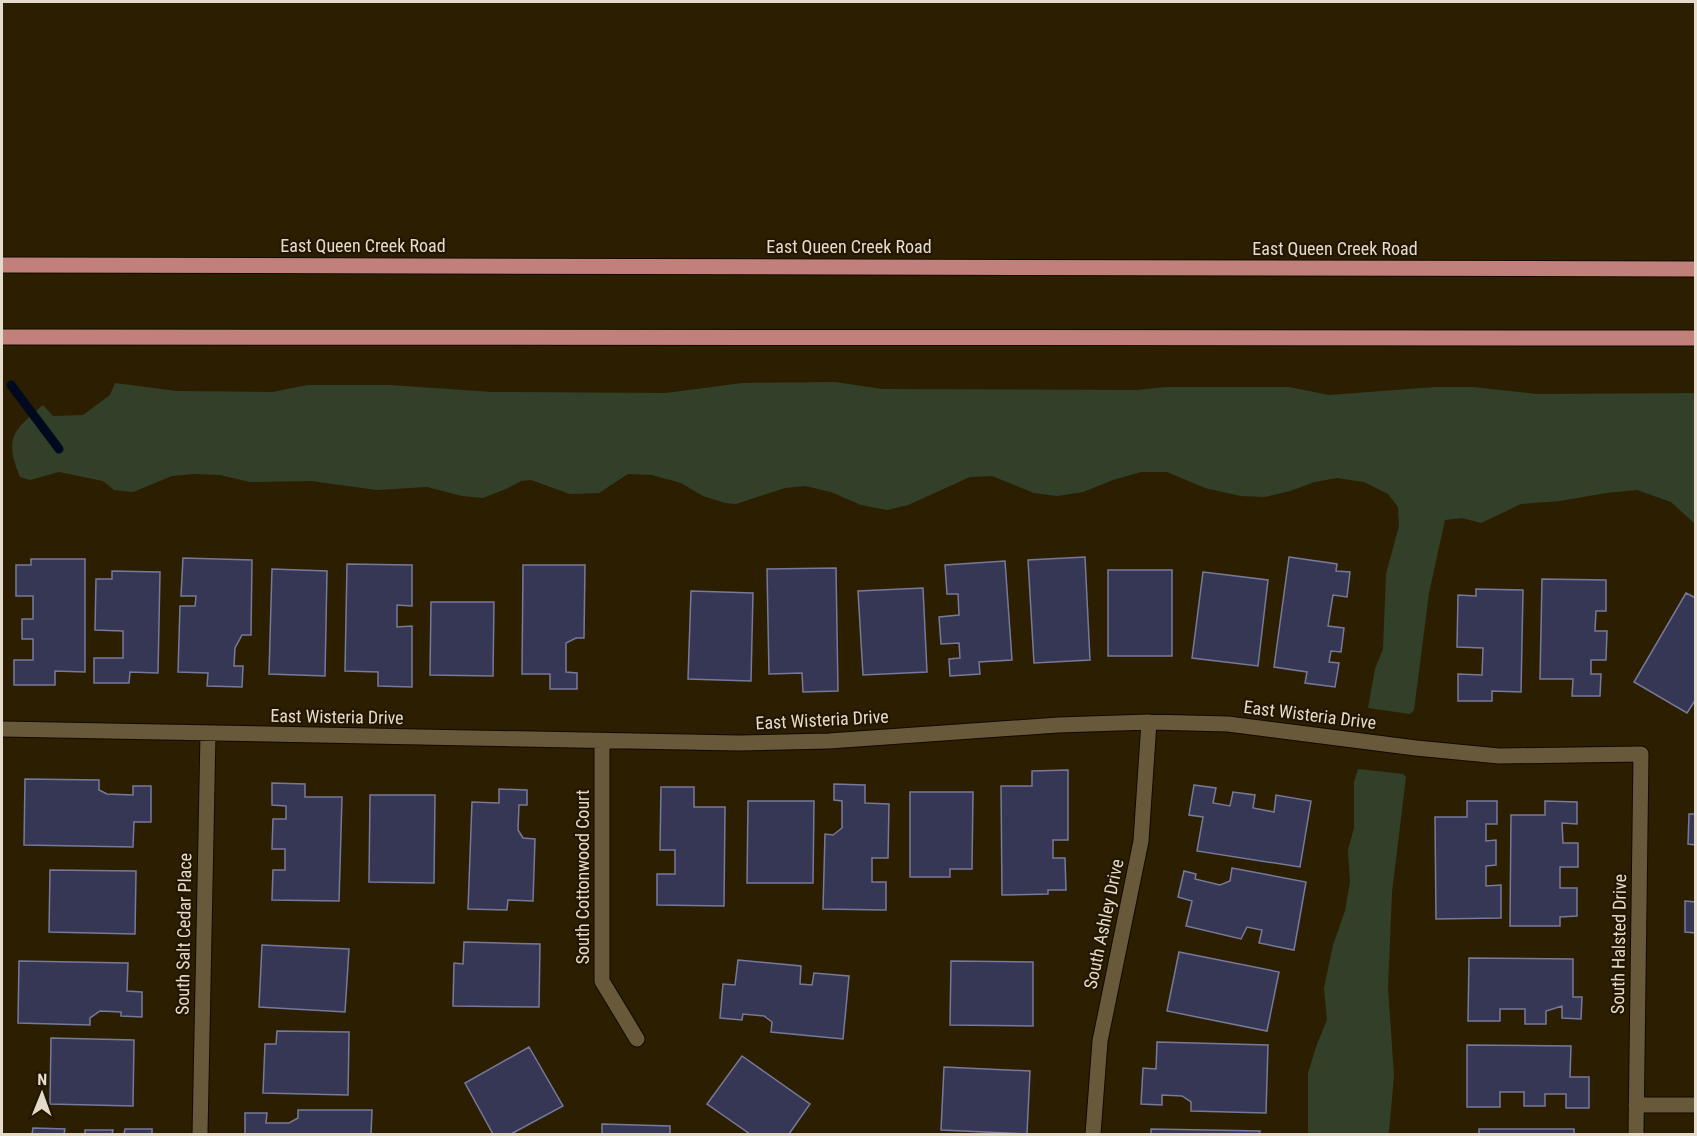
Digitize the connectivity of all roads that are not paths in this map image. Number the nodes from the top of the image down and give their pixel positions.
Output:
1 (2, 265) edge
2 (1695, 269) edge
3 (2, 337) edge
4 (1695, 338) edge
5 (1149, 722) junction
6 (2, 729) edge
7 (208, 734) junction
8 (602, 742) junction
9 (1641, 754) joint
10 (637, 1039) dead end
11 (1636, 1105) junction
12 (1695, 1105) edge
13 (200, 1134) edge
14 (1093, 1134) edge
15 (1636, 1134) edge

1 - 2 main road, East Queen Creek Road
3 - 4 main road
5 - 8 street, East Wisteria Drive
5 - 9 street, East Wisteria Drive
5 - 14 street, South Ashley Drive
6 - 7 street, East Wisteria Drive
7 - 8 street, East Wisteria Drive
7 - 13 street, South Salt Cedar Place
8 - 10 street, South Cottonwood Court
9 - 11 street, South Halsted Drive
11 - 12 street
11 - 15 street, South Halsted Drive

